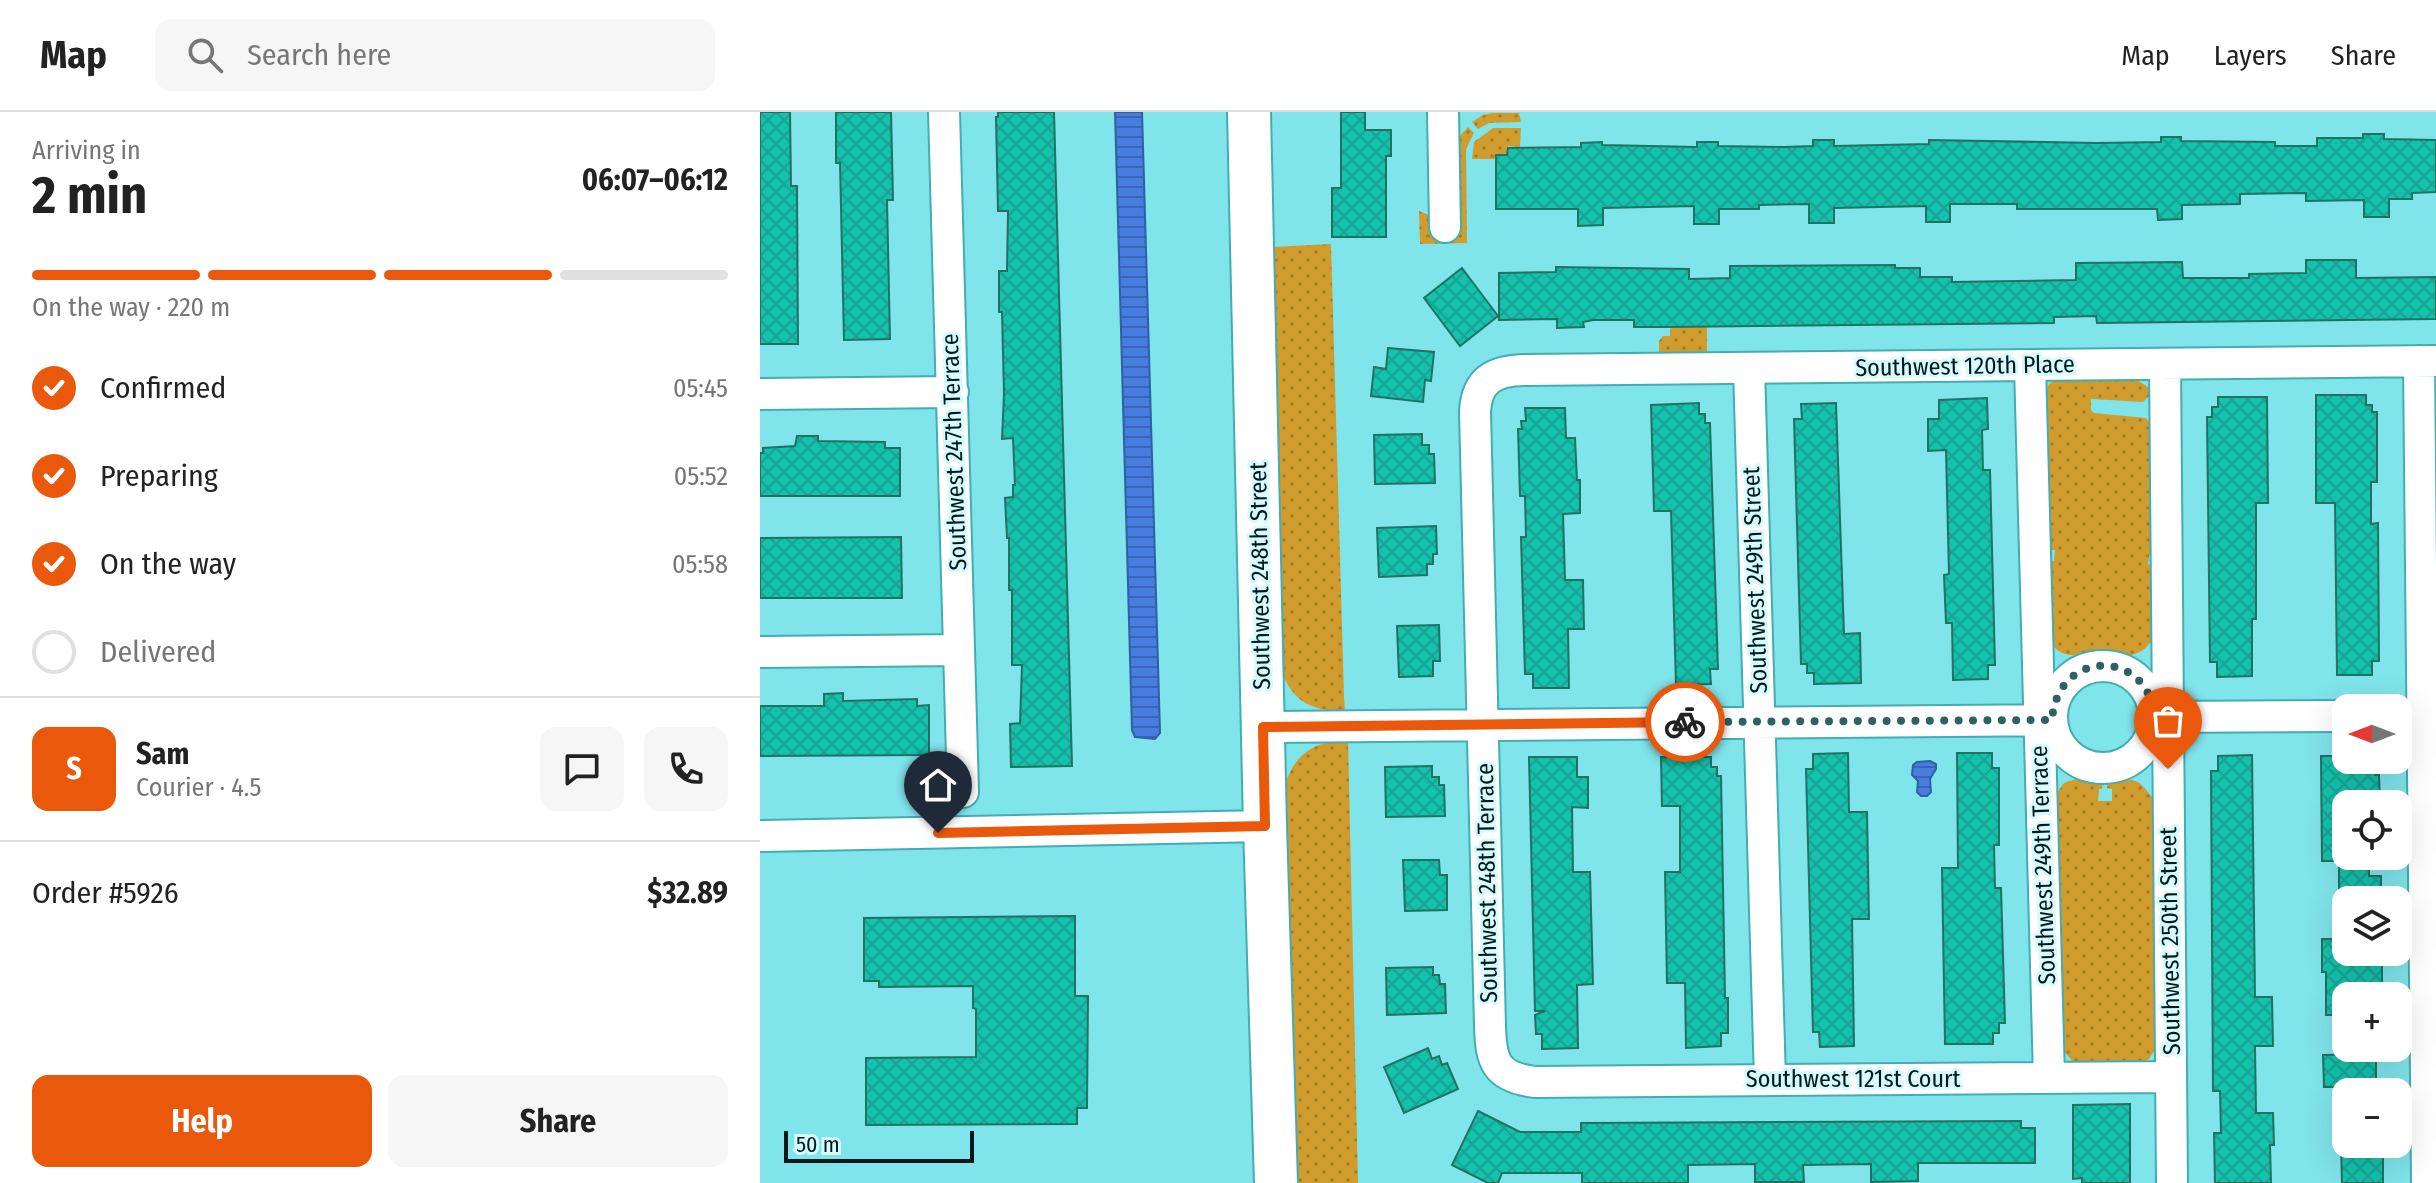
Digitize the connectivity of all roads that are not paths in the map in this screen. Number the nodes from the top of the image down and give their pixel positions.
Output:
1 (944, 112) edge
2 (1249, 112) edge
3 (1443, 112) edge
4 (1445, 227) dead end
5 (2427, 361) edge
6 (2165, 364) junction
7 (2030, 365) junction
8 (1749, 368) junction
9 (1494, 376) joint
10 (953, 392) junction
11 (760, 394) edge
12 (959, 650) junction
13 (760, 652) edge
14 (2419, 715) edge
15 (2161, 716) junction
16 (2332, 716) edge
17 (2046, 720) junction
18 (1759, 721) junction
19 (1483, 723) junction
20 (1263, 727) junction
21 (963, 792) dead end
22 (1265, 826) junction
23 (760, 836) edge
24 (2171, 1077) junction
25 (2049, 1078) junction
26 (1770, 1080) junction
27 (1535, 1082) joint
28 (1276, 1183) edge
29 (2172, 1183) edge
30 (2427, 1183) edge

1 - 10 street, Southwest 247th Terrace
2 - 20 street, Southwest 248th Street
3 - 4 street
5 - 6 street, Southwest 120th Place
5 - 14 street
6 - 7 street, Southwest 120th Place
6 - 15 street, Southwest 250th Street
7 - 8 street, Southwest 120th Place
7 - 17 street, Southwest 249th Terrace
8 - 9 street, Southwest 120th Place
8 - 18 street, Southwest 249th Street
9 - 19 street, Southwest 248th Terrace
10 - 11 street
10 - 12 street, Southwest 247th Terrace
12 - 13 street
12 - 21 street, Southwest 247th Terrace
14 - 30 street
15 - 16 street
15 - 17 street
15 - 17 street
15 - 24 street, Southwest 250th Street
17 - 18 street
17 - 25 street, Southwest 249th Terrace
18 - 19 street
18 - 26 street, Southwest 249th Street
19 - 20 street
19 - 27 street, Southwest 248th Terrace
20 - 22 street, Southwest 248th Street
22 - 23 street
22 - 28 street, Southwest 248th Street
24 - 25 street, Southwest 121st Court
24 - 29 street, Southwest 250th Street
25 - 26 street, Southwest 121st Court
26 - 27 street, Southwest 121st Court

